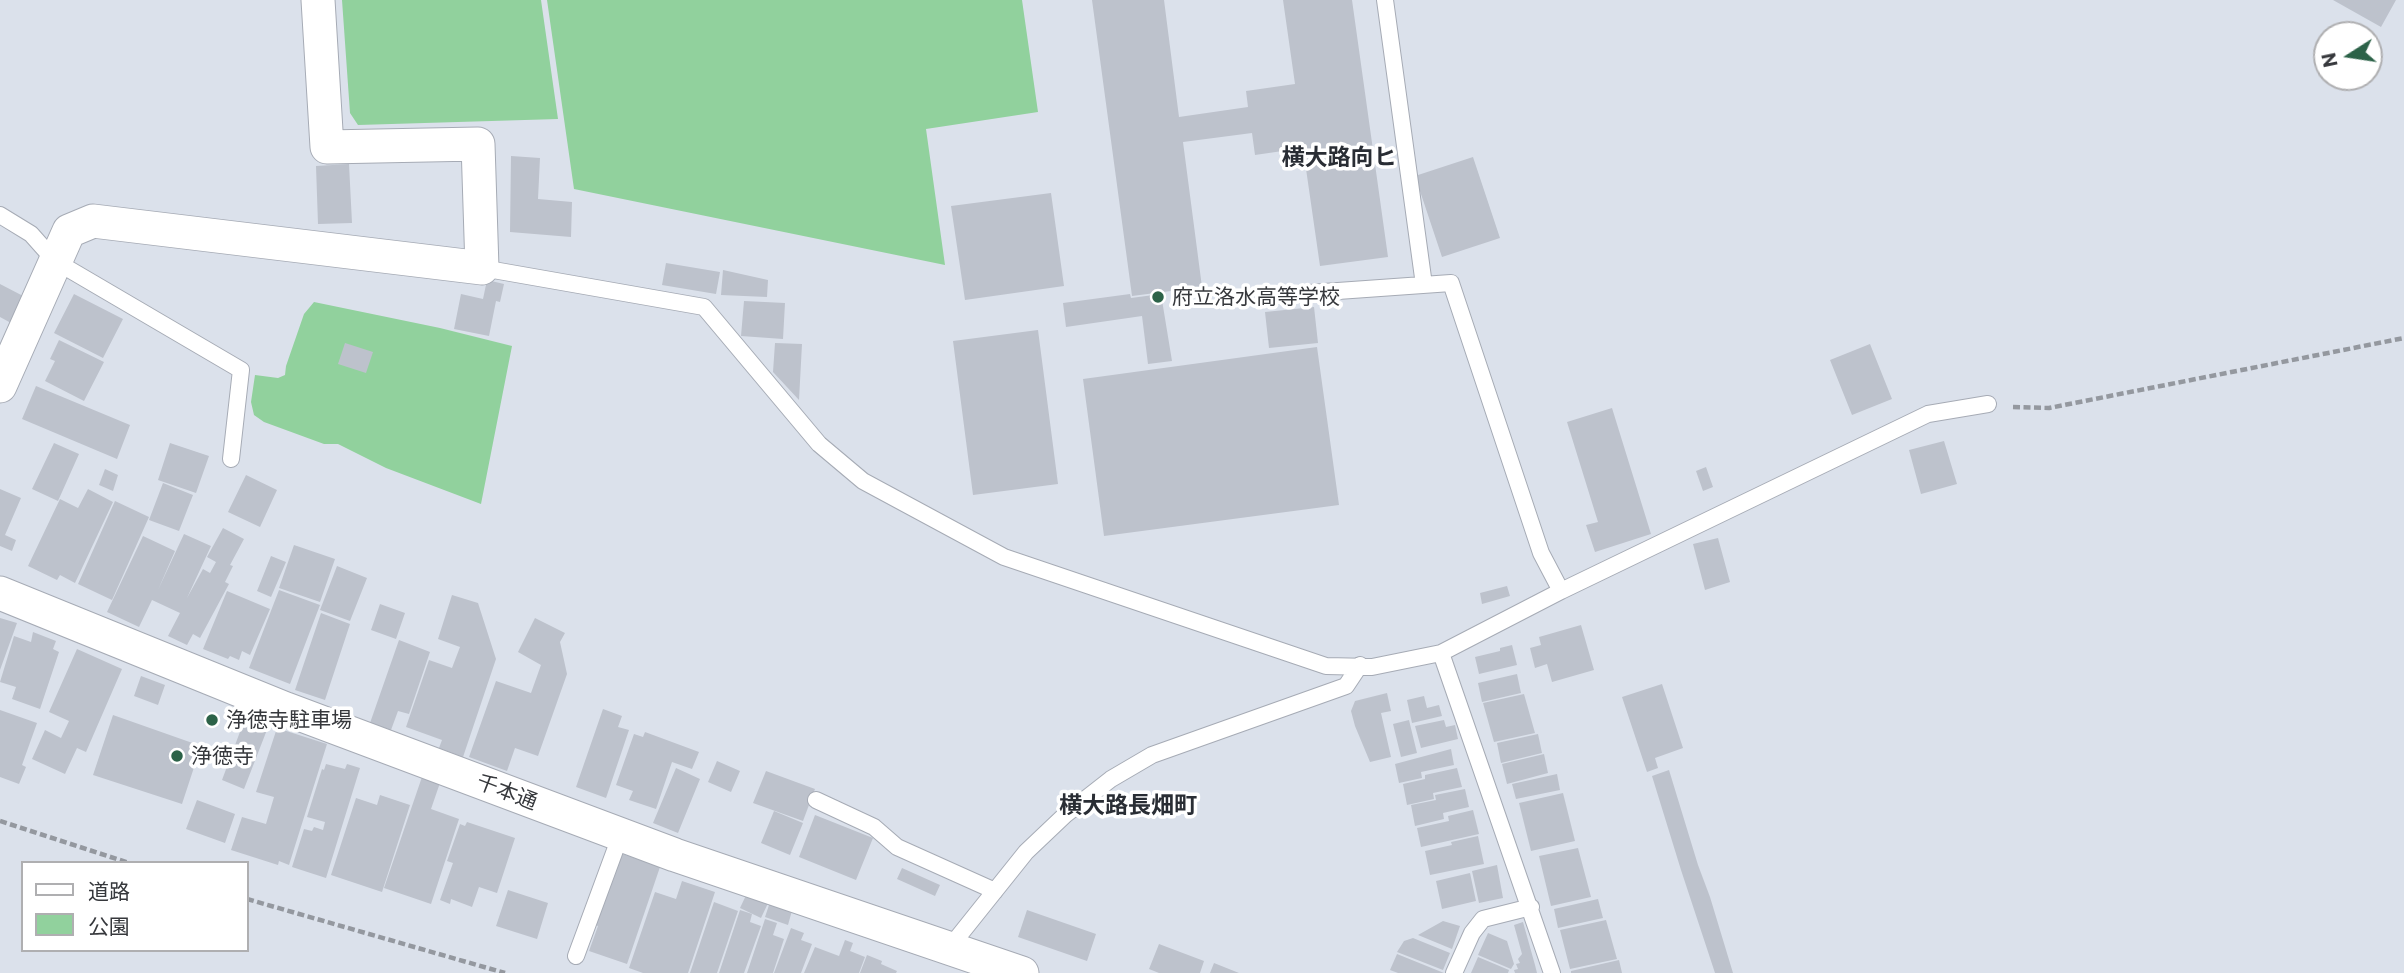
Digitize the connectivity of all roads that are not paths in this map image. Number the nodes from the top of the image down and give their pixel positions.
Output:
1 (318, 0) edge
2 (1385, 0) edge
3 (0, 215) edge
4 (55, 261) junction
5 (482, 268) junction
6 (1424, 285) junction
7 (1267, 296) dead end
8 (0, 386) edge
9 (1988, 404) road end
10 (231, 459) dead end
11 (1561, 591) junction
12 (0, 593) edge
13 (1441, 653) junction
14 (1360, 666) junction
15 (816, 800) dead end
16 (621, 834) junction
17 (995, 891) junction
18 (1531, 906) junction
19 (950, 947) junction
20 (576, 956) dead end
21 (1022, 973) edge
22 (1454, 973) edge
23 (1552, 973) edge

1 - 5 street
2 - 6 lane
3 - 4 lane
4 - 5 street
4 - 8 street
4 - 10 lane
5 - 14 lane
6 - 7 lane
6 - 11 lane
9 - 11 lane
11 - 13 lane
12 - 16 street, 千本通
13 - 14 lane
13 - 18 lane
14 - 17 lane
15 - 17 lane
16 - 19 street, 千本通
16 - 20 lane
17 - 19 lane
18 - 22 lane
18 - 23 lane
19 - 21 street, 千本通

